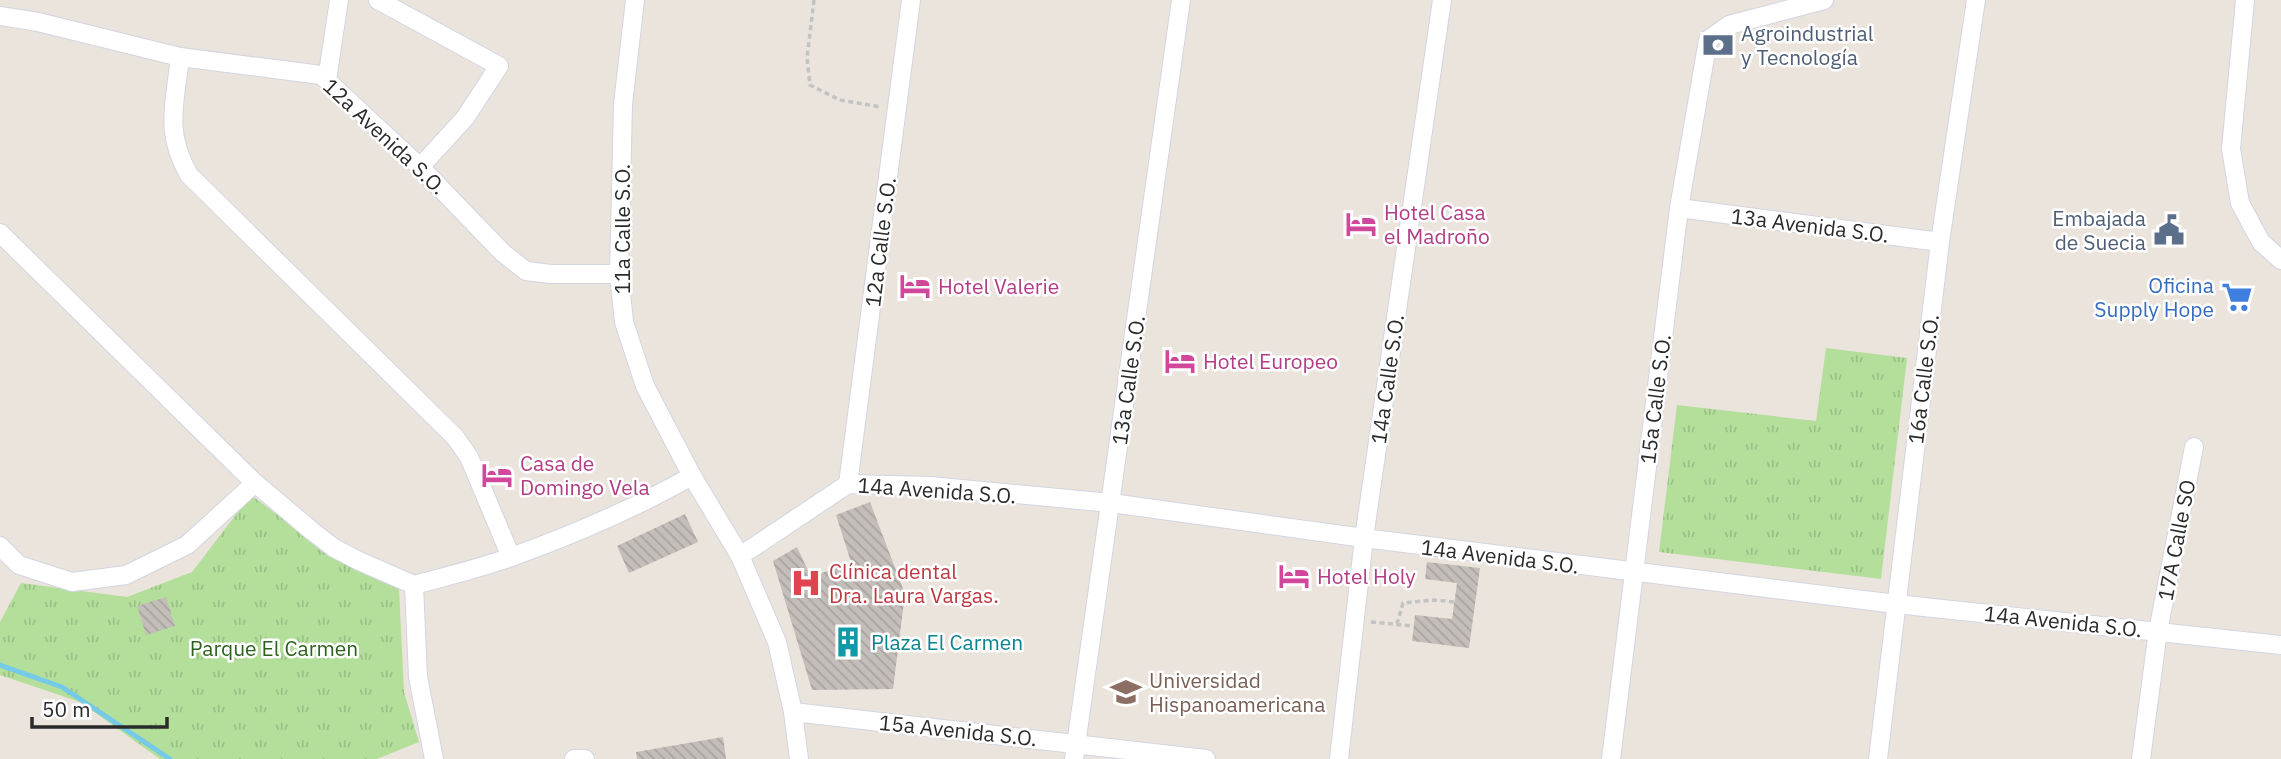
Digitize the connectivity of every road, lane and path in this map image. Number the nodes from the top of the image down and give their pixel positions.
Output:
1 (339, 0) edge
2 (378, 0) edge
3 (635, 0) edge
4 (814, 0) edge
5 (911, 0) edge
6 (1181, 0) edge
7 (1442, 0) edge
8 (1824, 0) edge
9 (1976, 0) edge
10 (2245, 0) edge
11 (0, 16) edge
12 (180, 57) junction
13 (327, 80) junction
14 (897, 109) junction
15 (420, 167) junction
16 (1679, 208) junction
17 (0, 233) edge
18 (1940, 242) junction
19 (2281, 260) edge
20 (619, 274) junction
21 (2194, 447) dead end
22 (692, 476) junction
23 (254, 483) junction
24 (848, 484) junction
25 (1111, 503) junction
26 (1364, 538) junction
27 (0, 545) edge
28 (740, 556) junction
29 (511, 557) junction
30 (1633, 572) junction
31 (414, 585) junction
32 (1455, 602) dead end
33 (1896, 604) junction
34 (1355, 620) junction
35 (1397, 624) junction
36 (1413, 625) dead end
37 (2158, 631) junction
38 (2281, 645) edge
39 (793, 712) junction
40 (1075, 751) edge
41 (434, 759) edge
42 (574, 759) edge
43 (585, 759) edge
44 (799, 759) edge
45 (1206, 759) edge
46 (1339, 759) edge
47 (1611, 759) edge
48 (1878, 759) edge
49 (2141, 759) edge

1 - 13 street
2 - 15 street
3 - 20 street, 11a Calle S.O.
4 - 14 path
5 - 14 street, 12a Calle S.O.
6 - 25 street, 13a Calle S.O.
7 - 26 street, 14a Calle S.O.
8 - 16 street, 15a Calle S.O.
9 - 18 street, 16a Calle S.O.
10 - 19 street
11 - 12 street, 12a Avenida S.O.
12 - 13 street, 12a Avenida S.O.
12 - 29 street
13 - 15 street, 12a Avenida S.O.
14 - 24 street, 12a Calle S.O.
15 - 20 street, 12a Avenida S.O.
16 - 18 street, 13a Avenida S.O.
16 - 30 street, 15a Calle S.O.
17 - 23 street
18 - 33 street, 16a Calle S.O.
20 - 22 street, 11a Calle S.O.
21 - 37 street, 17A Calle SO
22 - 28 street, 11a Calle S.O.
22 - 29 street
23 - 27 street
23 - 31 street
24 - 25 street, 14a Avenida S.O.
24 - 28 street, 14a Avenida S.O.
25 - 26 street, 14a Avenida S.O.
25 - 40 street, 13a Calle S.O.
26 - 30 street, 14a Avenida S.O.
26 - 34 street, 14a Calle S.O.
28 - 39 street
29 - 31 street
30 - 33 street, 14a Avenida S.O.
30 - 47 street, 15a Calle S.O.
31 - 41 street
32 - 35 path
33 - 37 street, 14a Avenida S.O.
33 - 48 street, 16a Calle S.O.
34 - 35 path
34 - 46 street, 14a Calle S.O.
35 - 36 path
37 - 38 street, 14a Avenida S.O.
37 - 49 street, 17A Calle SO
39 - 40 street, 15a Avenida S.O.
39 - 44 street
40 - 45 street, 15a Avenida S.O.
42 - 43 street

